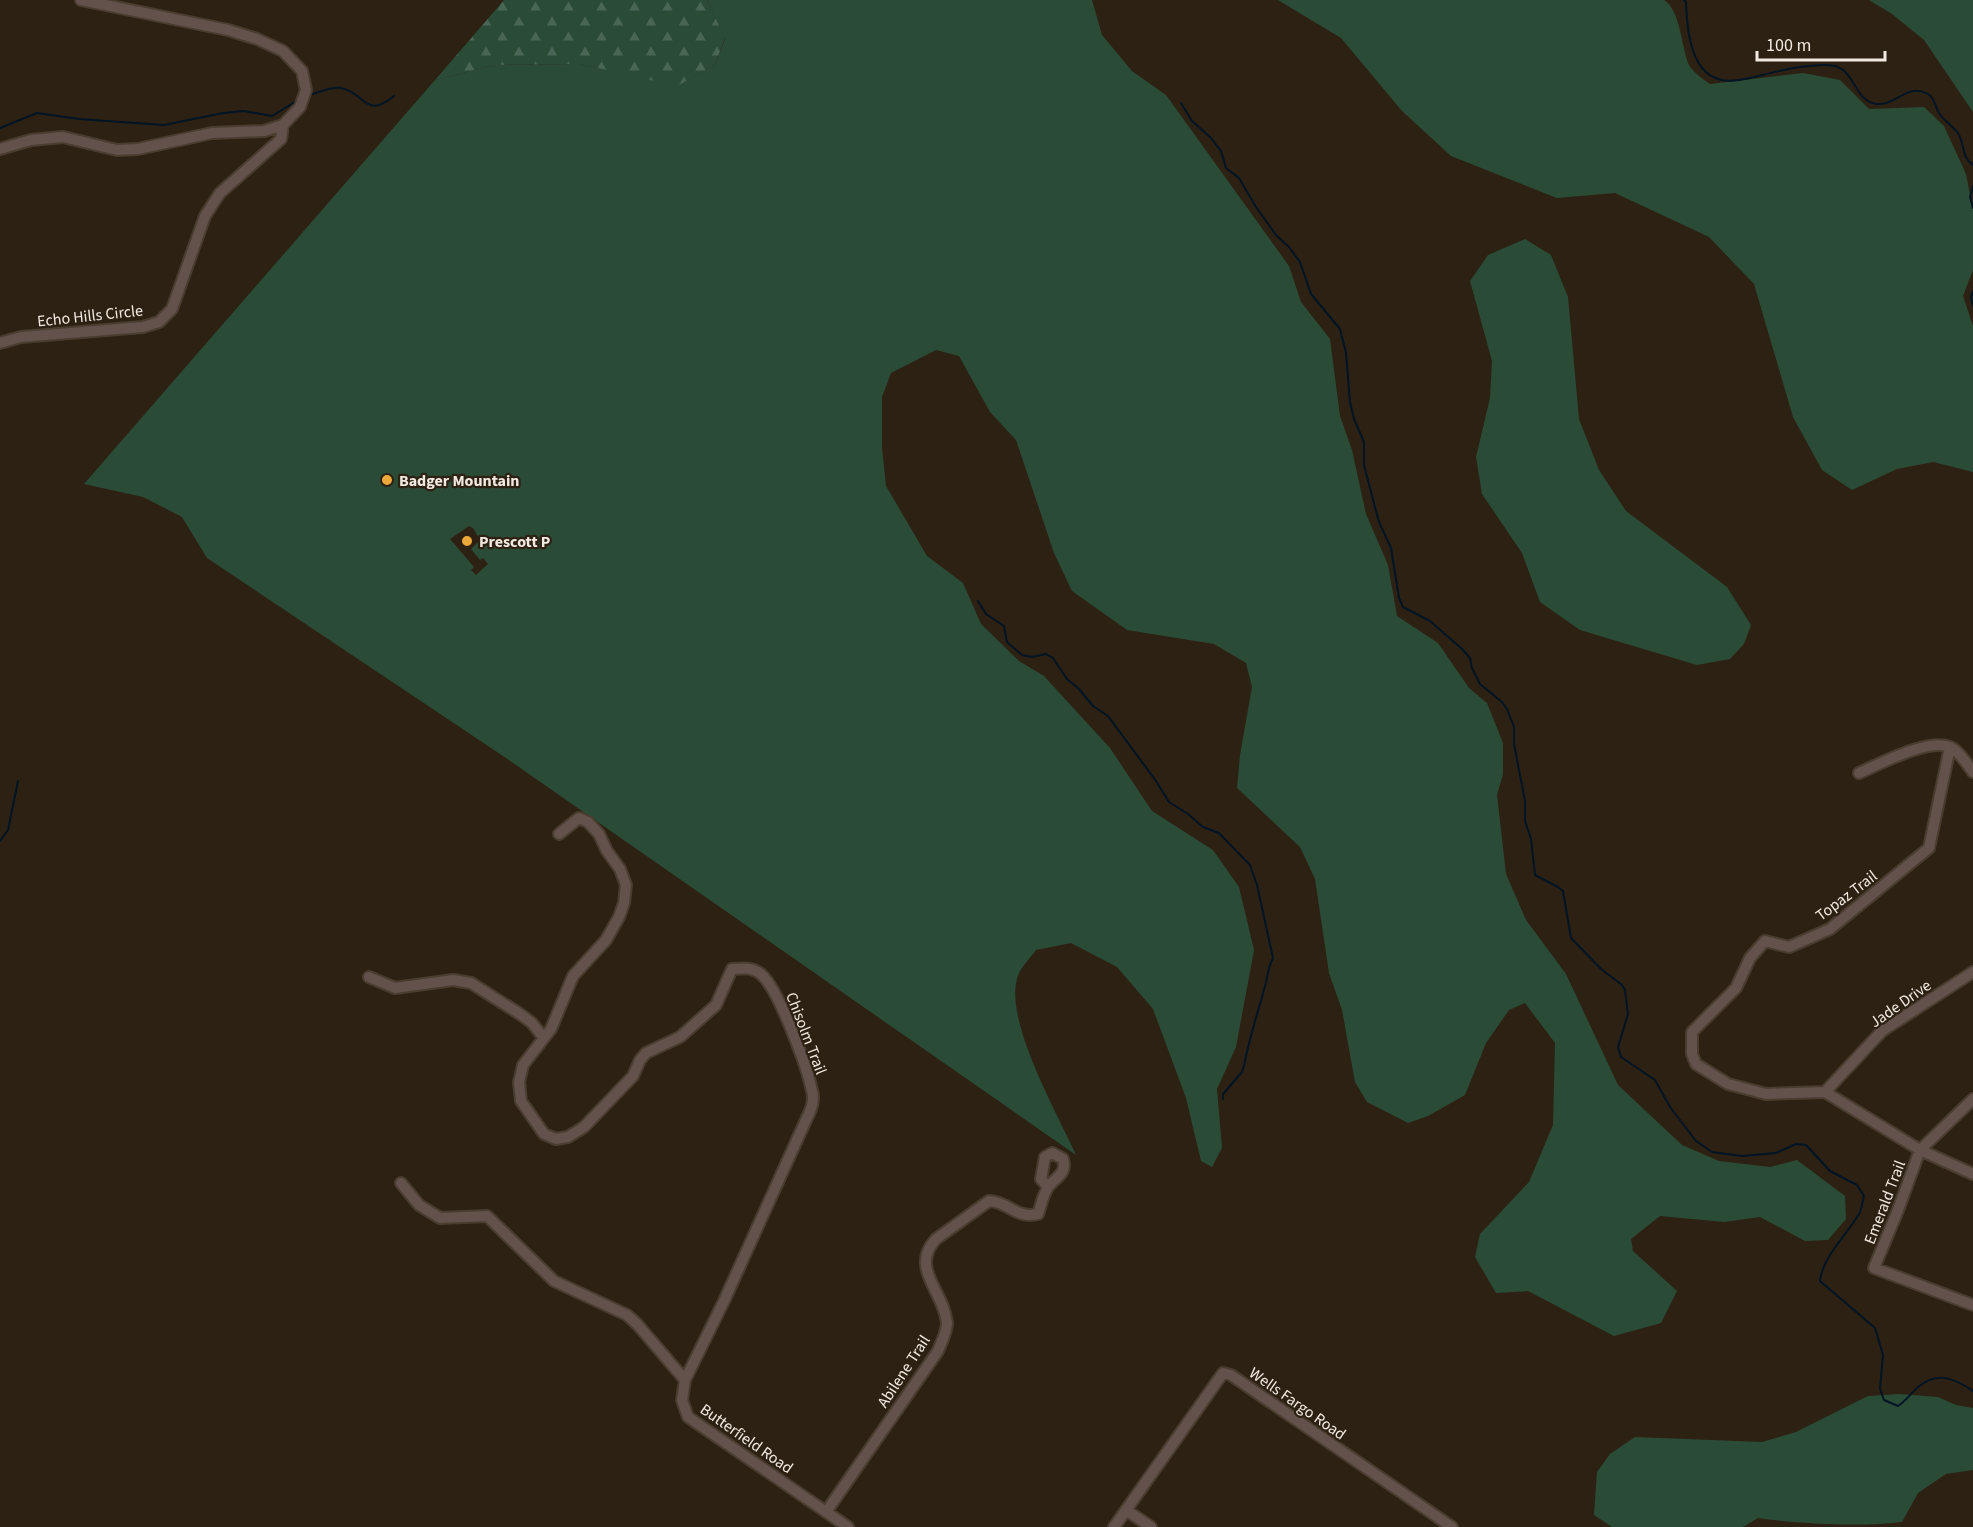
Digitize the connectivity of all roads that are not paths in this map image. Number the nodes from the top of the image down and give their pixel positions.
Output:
1 (81, 0) edge
2 (283, 125) junction
3 (0, 149) edge
4 (0, 343) edge
5 (1950, 747) junction
6 (1973, 772) edge
7 (1859, 773) dead end
8 (559, 834) dead end
9 (1973, 972) edge
10 (369, 977) dead end
11 (543, 1037) junction
12 (1825, 1092) junction
13 (1973, 1099) edge
14 (1920, 1150) junction
15 (1973, 1174) edge
16 (401, 1183) dead end
17 (1048, 1187) dead end
18 (1973, 1305) edge
19 (684, 1380) junction
20 (1126, 1510) junction
21 (825, 1512) junction
22 (848, 1527) edge
23 (1114, 1527) edge
24 (1151, 1527) edge
25 (1452, 1527) edge

1 - 2 street, Echo Hills Circle
2 - 3 street
2 - 4 street, Echo Hills Circle
5 - 6 street
5 - 7 street
5 - 12 street, Topaz Trail
8 - 11 street, Chisolm Trail
9 - 12 street, Jade Drive
10 - 11 street
11 - 19 street, Chisolm Trail
12 - 14 street
13 - 14 street, Emerald Trail
14 - 15 street
14 - 18 street, Emerald Trail
16 - 19 street
17 - 21 street, Abilene Trail
19 - 21 street, Butterfield Road
20 - 23 street, Wells Fargo Road
20 - 24 street
20 - 25 street, Wells Fargo Road
21 - 22 street, Butterfield Road

